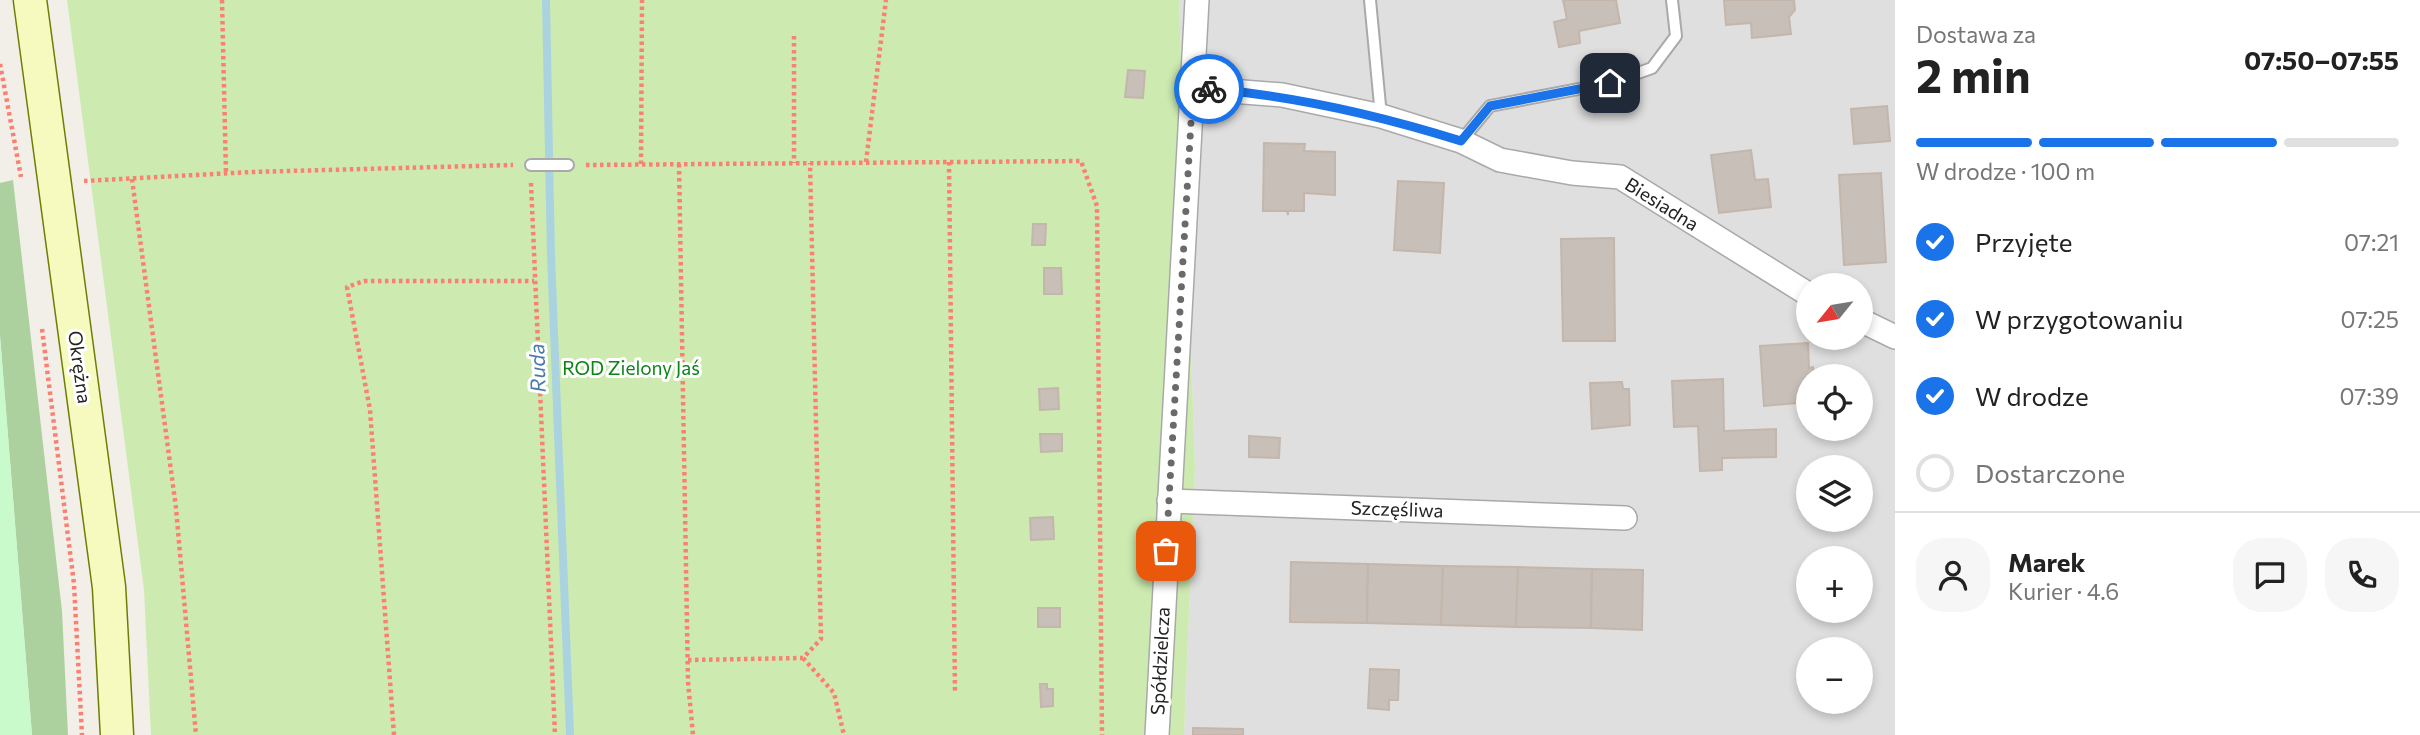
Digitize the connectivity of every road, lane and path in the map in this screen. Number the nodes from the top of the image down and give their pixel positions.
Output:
1 (30, 0) edge
2 (222, 0) edge
3 (642, 0) edge
4 (886, 0) edge
5 (1197, 0) edge
6 (1370, 0) edge
7 (1672, 0) edge
8 (794, 36) dead end
9 (0, 64) edge
10 (1193, 88) junction
11 (1381, 116) junction
12 (1461, 141) junction
13 (866, 162) junction
14 (949, 162) junction
15 (794, 163) junction
16 (810, 163) junction
17 (641, 164) junction
18 (679, 164) junction
19 (531, 165) junction
20 (568, 165) joint
21 (226, 174) junction
22 (132, 179) junction
23 (22, 182) dead end
24 (55, 183) junction
25 (534, 281) junction
26 (1796, 286) edge
27 (41, 320) dead end
28 (1873, 326) edge
29 (1895, 337) edge
30 (1169, 501) junction
31 (1625, 518) dead end
32 (803, 658) junction
33 (688, 660) junction
34 (956, 692) dead end
35 (82, 735) edge
36 (117, 735) edge
37 (196, 735) edge
38 (394, 735) edge
39 (555, 735) edge
40 (693, 735) edge
41 (844, 735) edge
42 (1102, 735) edge
43 (1157, 735) edge

1 - 24 street, Okrężna
2 - 21 path
3 - 17 path
4 - 13 path
5 - 10 street, Spółdzielcza
6 - 11 lane
7 - 12 lane
8 - 15 path
9 - 23 path
10 - 11 street, Biesiadna
10 - 30 street, Spółdzielcza
11 - 12 street, Biesiadna
12 - 26 street, Biesiadna
13 - 14 path
13 - 16 path
14 - 34 path
14 - 42 path
15 - 16 path
15 - 18 path
16 - 32 path
17 - 18 path
17 - 20 path
18 - 33 path
19 - 20 lane
19 - 21 path
19 - 25 path
21 - 22 path
22 - 24 path
22 - 37 path
24 - 36 street, Okrężna
25 - 38 path
25 - 39 path
27 - 35 path
28 - 29 street
30 - 31 street, Szczęśliwa
30 - 43 street, Spółdzielcza
32 - 33 path
32 - 41 path
33 - 40 path

